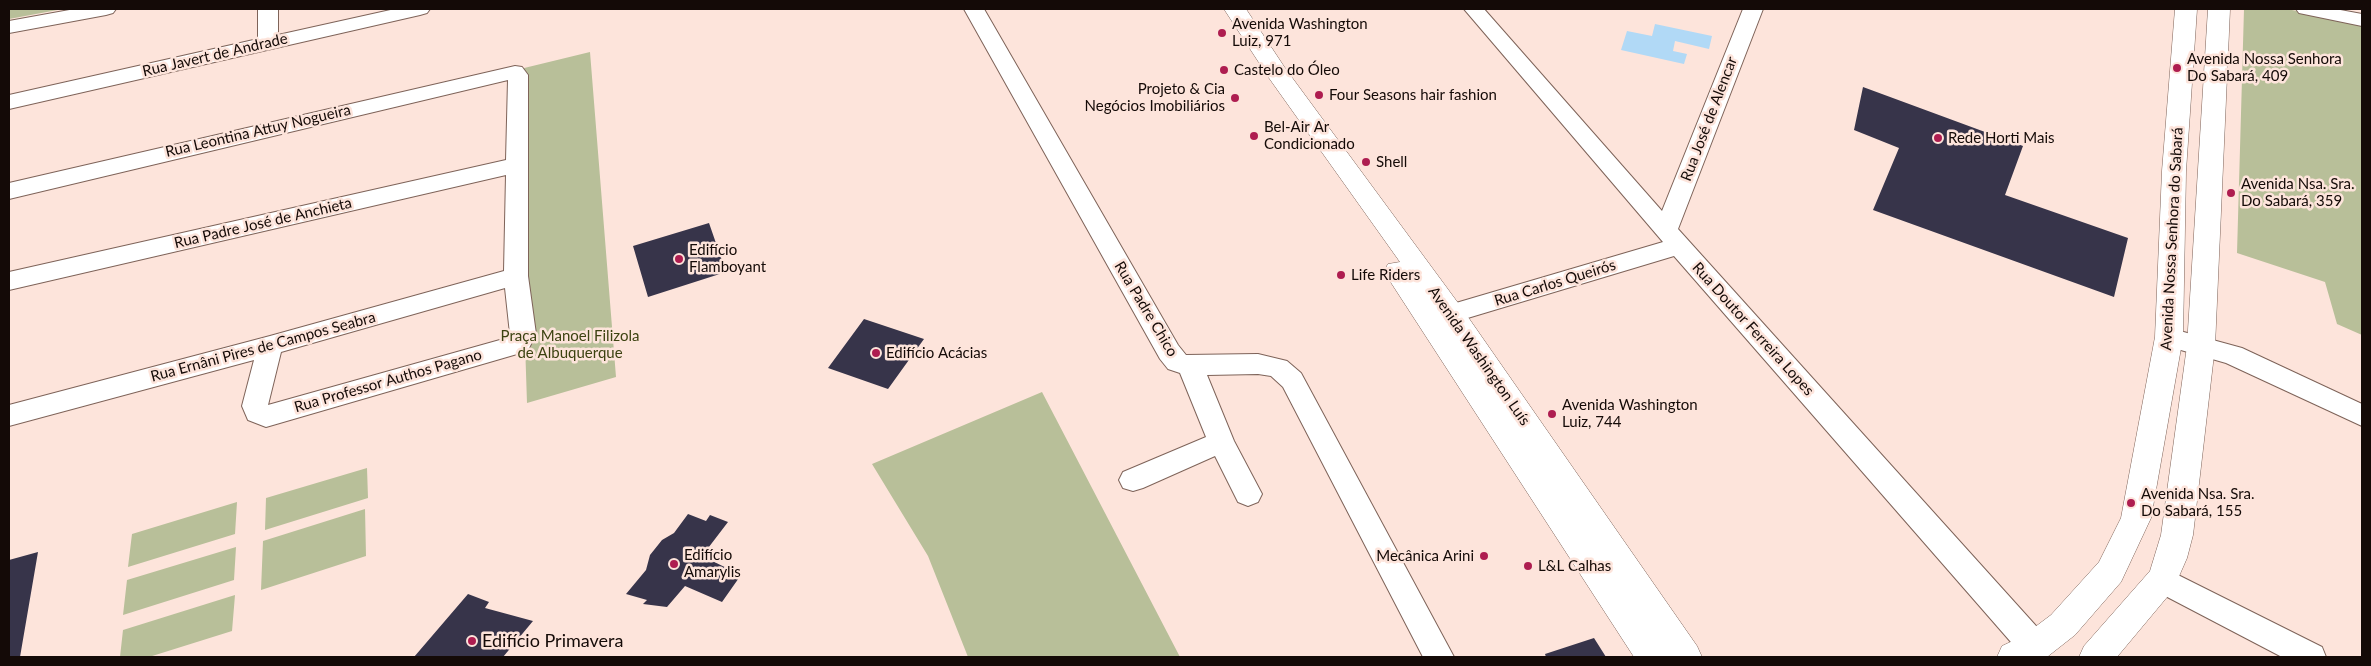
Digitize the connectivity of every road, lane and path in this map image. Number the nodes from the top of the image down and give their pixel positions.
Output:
1 (106, 9) edge
2 (268, 9) edge
3 (420, 9) edge
4 (974, 9) edge
5 (1216, 9) edge
6 (1235, 9) edge
7 (1474, 9) edge
8 (1752, 9) edge
9 (2186, 9) edge
10 (2219, 9) edge
11 (2306, 9) edge
12 (2362, 20) edge
13 (9, 27) edge
14 (268, 43) junction
15 (508, 72) joint
16 (9, 102) edge
17 (517, 165) junction
18 (9, 191) edge
19 (1673, 238) junction
20 (516, 276) junction
21 (9, 281) edge
22 (1441, 317) junction
23 (2169, 338) junction
24 (270, 346) junction
25 (2201, 346) junction
26 (1190, 366) junction
27 (9, 416) edge
28 (2362, 416) edge
29 (1221, 442) junction
30 (1133, 480) dead end
31 (1248, 494) dead end
32 (2162, 580) junction
33 (2024, 652) edge
34 (1677, 653) edge
35 (1439, 657) edge
36 (2096, 657) edge
37 (2311, 657) edge

1 - 13 street
2 - 14 street
3 - 14 street, Rua Javert de Andrade
4 - 26 street, Rua Padre Chico
5 - 22 main road, Avenida Washington Luís
6 - 22 main road, Avenida Washington Luís
7 - 19 street, Rua Doutor Ferreira Lopes
8 - 19 street, Rua José de Alencar
9 - 23 main road, Avenida Nossa Senhora do Sabará
10 - 25 main road
11 - 12 street
14 - 16 street, Rua Javert de Andrade
15 - 17 street, Rua Professor Authos Pagano
15 - 18 street, Rua Leontina Attuy Nogueira
17 - 20 street, Rua Professor Authos Pagano
17 - 21 street, Rua Padre José de Anchieta
19 - 22 street, Rua Carlos Queirós
19 - 33 street, Rua Doutor Ferreira Lopes
20 - 24 street, Rua Ernâni Pires de Campos Seabra
20 - 24 street, Rua Professor Authos Pagano
22 - 34 main road, Avenida Washington Luís
23 - 25 street
23 - 33 main road, Avenida Nossa Senhora do Sabará
24 - 27 street, Rua Ernâni Pires de Campos Seabra
25 - 28 street
25 - 32 main road
26 - 29 street
26 - 35 street, Rua Padre Chico
29 - 30 street
29 - 31 street
32 - 36 main road
32 - 37 street

